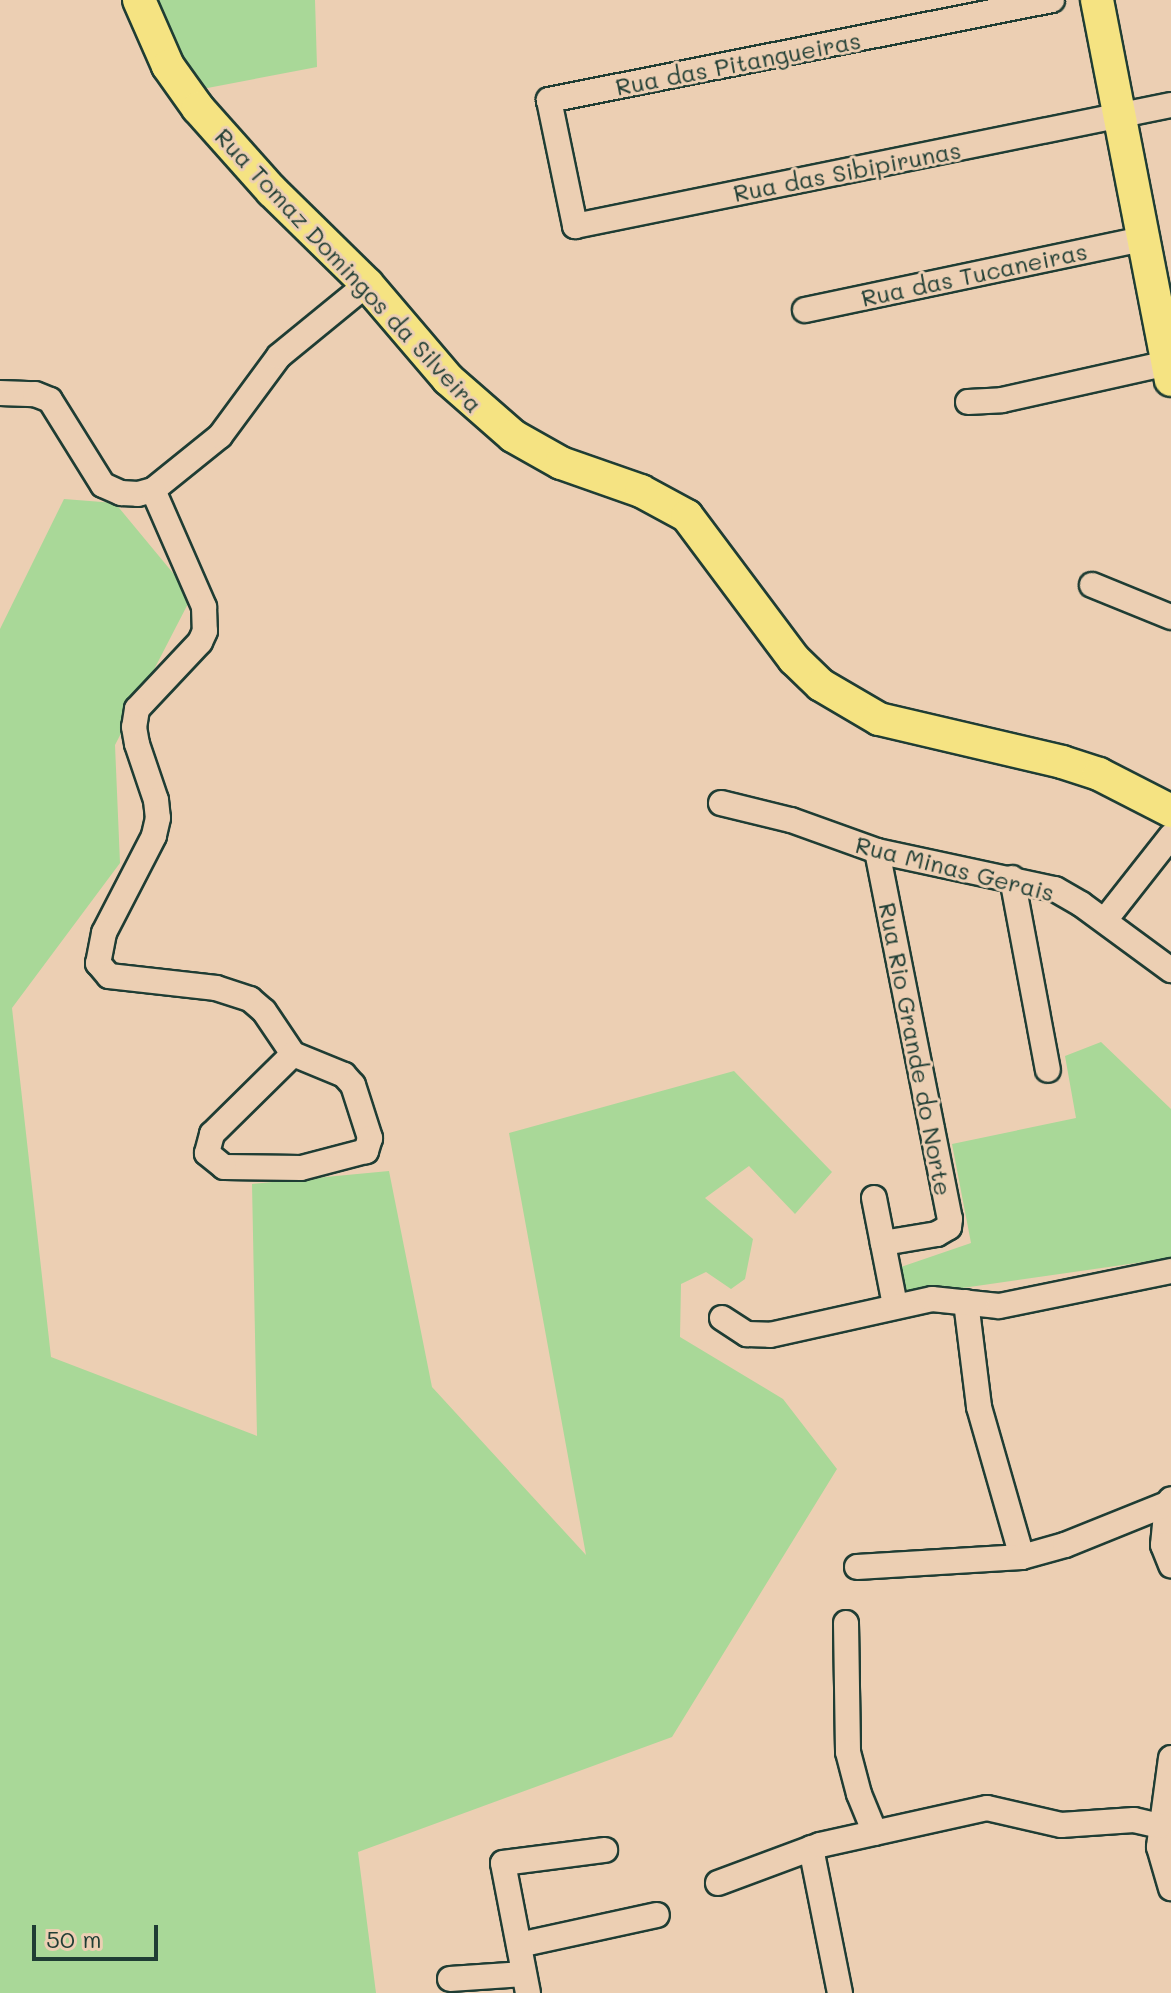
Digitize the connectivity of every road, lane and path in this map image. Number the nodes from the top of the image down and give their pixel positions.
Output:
1 (139, 0) edge
2 (1052, 0) edge
3 (1097, 0) edge
4 (1171, 105) edge
5 (1119, 116) junction
6 (575, 226) joint
7 (1143, 239) junction
8 (367, 284) junction
9 (805, 310) dead end
10 (1168, 354) edge
11 (0, 393) edge
12 (968, 402) dead end
13 (153, 490) junction
14 (1092, 585) dead end
15 (1171, 617) edge
16 (721, 803) dead end
17 (1171, 811) edge
18 (1171, 836) edge
19 (877, 851) junction
20 (1012, 878) junction
21 (1105, 920) junction
22 (1171, 970) edge
23 (293, 1054) junction
24 (1048, 1070) dead end
25 (874, 1198) dead end
26 (883, 1243) junction
27 (1171, 1271) edge
28 (966, 1302) junction
29 (895, 1305) junction
30 (722, 1318) dead end
31 (1169, 1501) edge
32 (1022, 1557) junction
33 (1171, 1565) edge
34 (857, 1567) dead end
35 (846, 1623) dead end
36 (1171, 1758) edge
37 (1159, 1826) junction
38 (875, 1833) junction
39 (811, 1848) junction
40 (605, 1850) dead end
41 (718, 1883) dead end
42 (1171, 1888) edge
43 (657, 1915) dead end
44 (519, 1945) junction
45 (450, 1979) dead end
46 (526, 1983) edge
47 (840, 1993) edge

1 - 8 main road, Rua Tomaz Domingos da Silveira
2 - 6 street, Rua das Pitangueiras
3 - 5 main road
4 - 5 street, Rua das Sibipirunas
5 - 6 street, Rua das Sibipirunas
5 - 7 main road
7 - 9 street, Rua das Tucaneiras
7 - 10 main road
8 - 13 street
8 - 17 main road, Rua Tomaz Domingos da Silveira
10 - 12 street
11 - 13 street
13 - 23 street
14 - 15 street
16 - 19 street, Rua Minas Gerais
18 - 21 street
19 - 20 street, Rua Minas Gerais
19 - 26 street, Rua Rio Grande do Norte
20 - 21 street, Rua Minas Gerais
20 - 24 street
21 - 22 street, Rua Minas Gerais
23 - 23 street
25 - 26 street
26 - 29 street
27 - 28 street
28 - 29 street
28 - 32 street
29 - 30 street
31 - 32 street
31 - 33 street
32 - 34 street
35 - 38 street
36 - 37 street
37 - 38 street
37 - 42 street
38 - 39 street
39 - 41 street
39 - 47 street
40 - 44 street
43 - 44 street
44 - 46 street
45 - 46 street

